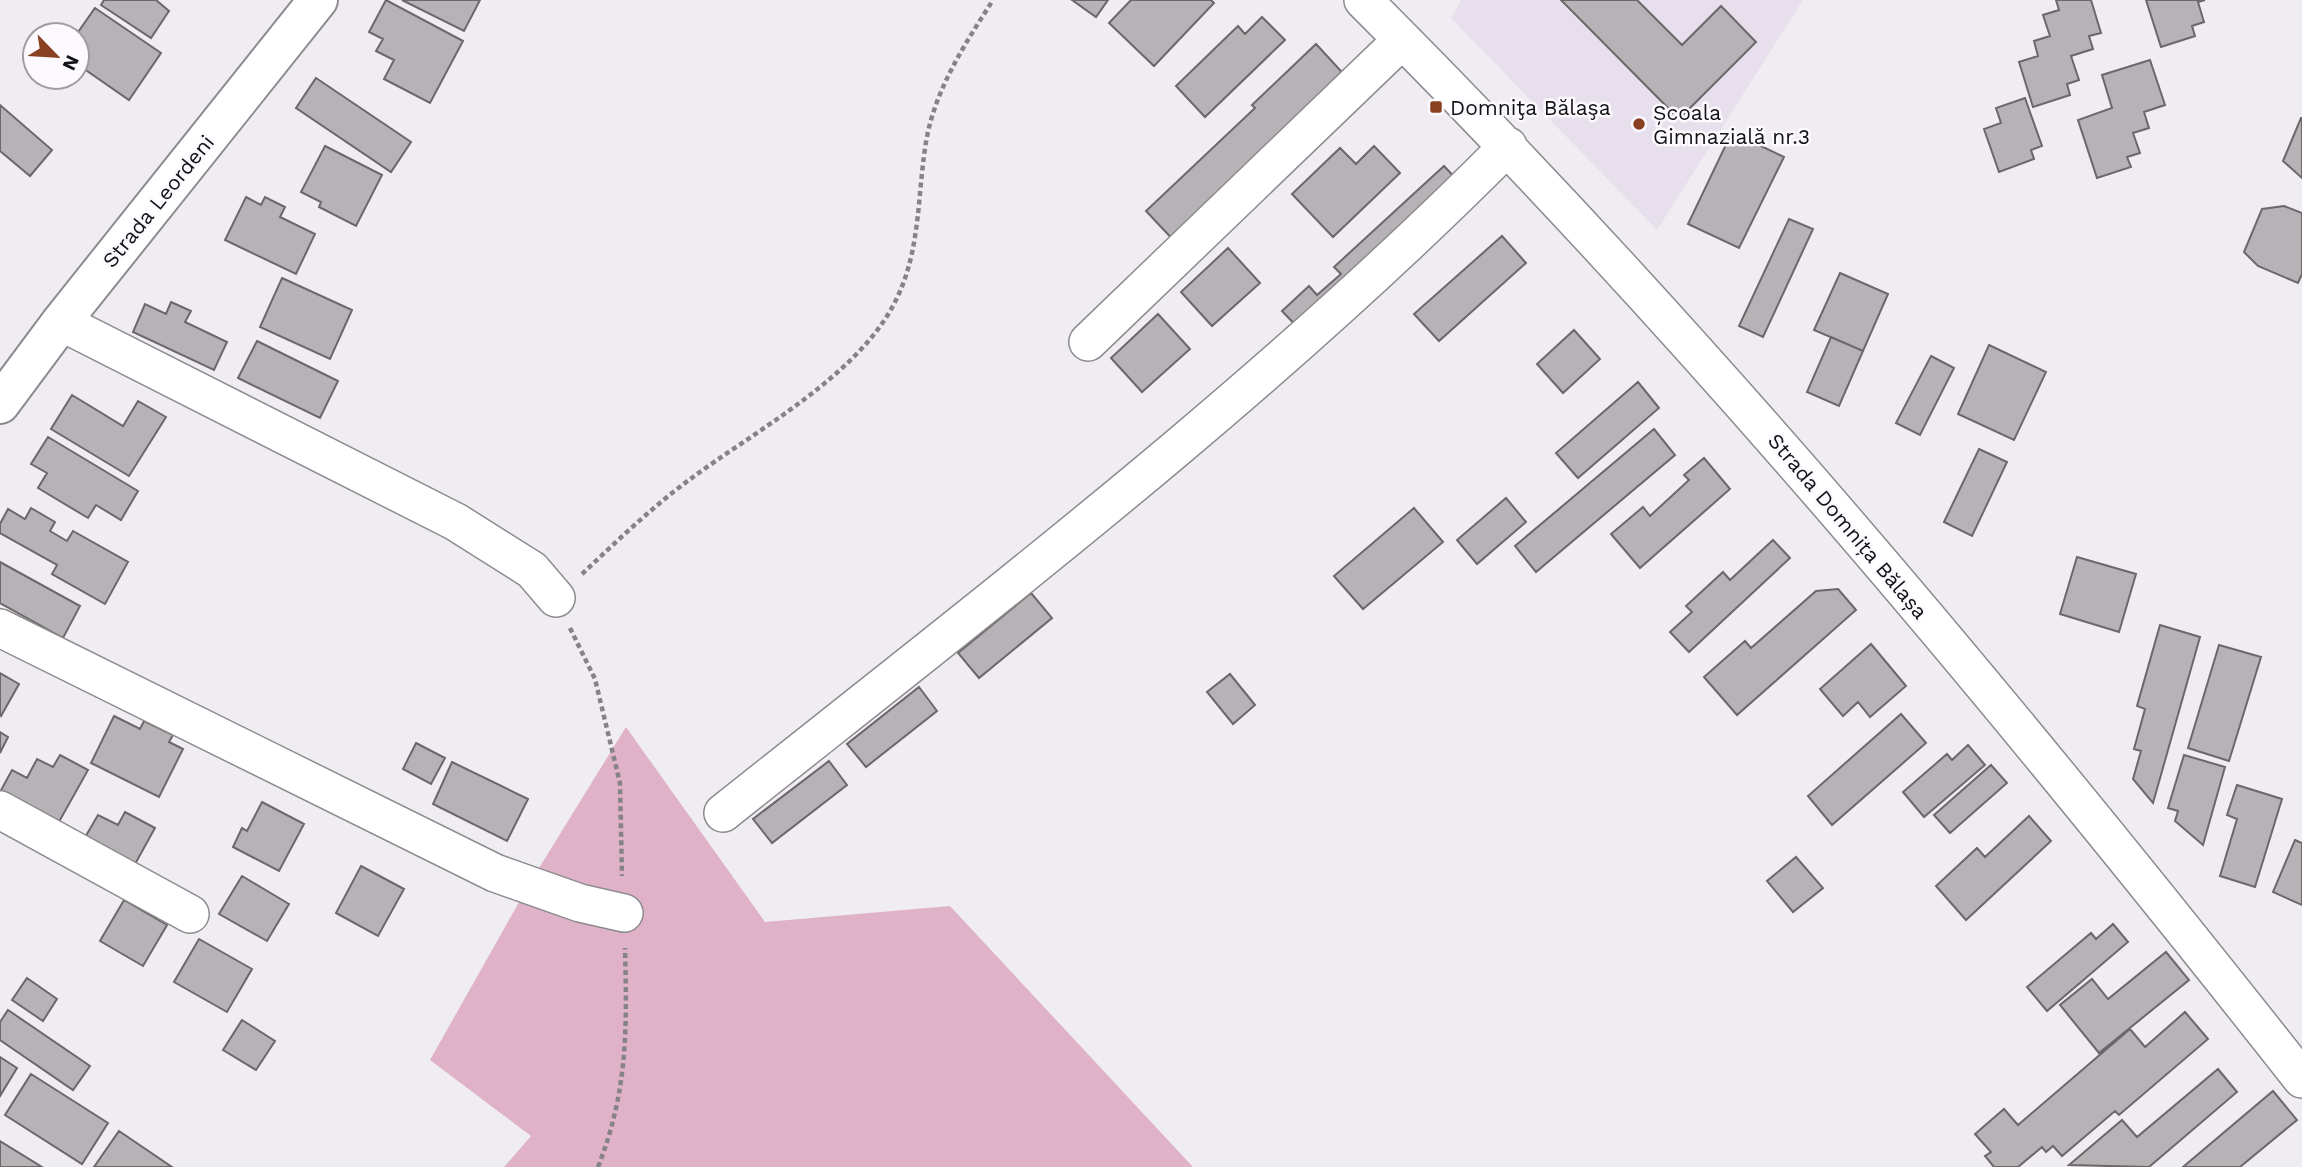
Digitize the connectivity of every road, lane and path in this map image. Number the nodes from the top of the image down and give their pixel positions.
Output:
1 (318, 0) edge
2 (993, 0) edge
3 (1363, 0) edge
4 (1402, 40) junction
5 (1508, 146) junction
6 (61, 322) junction
7 (1088, 342) dead end
8 (0, 404) edge
9 (556, 598) joint
10 (0, 628) edge
11 (0, 810) edge
12 (723, 813) dead end
13 (190, 914) dead end
14 (624, 914) dead end
15 (2302, 1079) edge

1 - 6 main road, Strada Leordeni
2 - 9 path
3 - 4 street, Strada Domnița Bălașa
4 - 5 street, Strada Domnița Bălașa
4 - 7 street
5 - 12 street
5 - 15 street, Strada Domnița Bălașa
6 - 8 main road, Strada Leordeni
6 - 9 street
10 - 14 street
11 - 13 street

